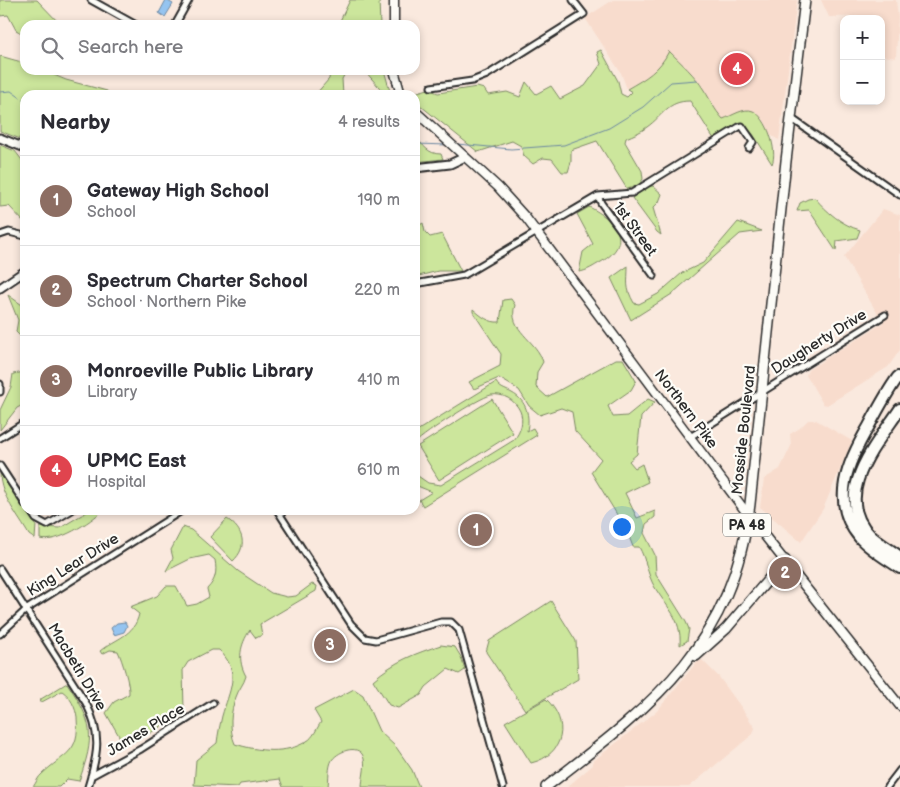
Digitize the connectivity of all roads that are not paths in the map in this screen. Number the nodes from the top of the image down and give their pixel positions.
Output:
1 (91, 0) edge
2 (189, 0) edge
3 (394, 0) edge
4 (573, 0) edge
5 (805, 0) edge
6 (127, 20) edge
7 (178, 20) edge
8 (394, 20) edge
9 (395, 75) edge
10 (431, 87) dead end
11 (400, 90) edge
12 (420, 116) edge
13 (791, 118) junction
14 (0, 138) edge
15 (20, 146) edge
16 (749, 148) dead end
17 (465, 157) junction
18 (420, 167) edge
19 (900, 195) edge
20 (598, 196) junction
21 (537, 233) junction
22 (0, 235) edge
23 (20, 235) edge
24 (20, 274) edge
25 (654, 276) dead end
26 (420, 283) edge
27 (0, 288) edge
28 (885, 315) dead end
29 (898, 377) dead end
30 (0, 384) edge
31 (0, 392) edge
32 (762, 392) junction
33 (900, 409) edge
34 (20, 425) edge
35 (690, 437) junction
36 (0, 438) edge
37 (0, 466) edge
38 (20, 496) edge
39 (33, 515) edge
40 (64, 515) edge
41 (174, 515) edge
42 (280, 515) edge
43 (749, 516) junction
44 (900, 556) edge
45 (785, 560) junction
46 (900, 568) edge
47 (0, 569) edge
48 (27, 609) junction
49 (0, 634) edge
50 (687, 664) junction
51 (214, 703) dead end
52 (900, 706) edge
53 (900, 770) edge
54 (91, 776) junction
55 (88, 787) edge
56 (503, 787) edge
57 (546, 787) edge
58 (887, 787) edge

1 - 6 street
2 - 7 street
3 - 8 main road
4 - 10 street
5 - 13 main road, Mosside Boulevard / PA 48
9 - 11 main road
12 - 17 main road, Northern Pike
13 - 19 street
13 - 32 main road, Mosside Boulevard / PA 48
14 - 15 street
16 - 20 street
17 - 18 street
17 - 21 main road, Northern Pike
20 - 21 street
20 - 25 street, 1st Street
21 - 26 street
21 - 35 main road, Northern Pike
22 - 23 street
24 - 27 street
28 - 32 street, Daugherty Drive
29 - 46 highway
30 - 31 street
32 - 35 street, Daugherty Drive
32 - 43 main road, Mosside Boulevard / PA 48
33 - 44 highway
34 - 36 street
35 - 43 main road, Northern Pike
37 - 38 street
39 - 40 street
41 - 48 street, King Lear Drive
42 - 56 street
43 - 45 main road, Northern Pike
43 - 50 main road, Mosside Boulevard / PA 48
45 - 50 main road
45 - 52 main road, Northern Pike
47 - 48 street, Macbeth Drive
48 - 49 street, King Lear Drive
48 - 54 street, Macbeth Drive
50 - 57 main road, Mosside Boulevard / PA 48
51 - 54 street, James Place
53 - 58 street
54 - 55 street, Macbeth Drive

